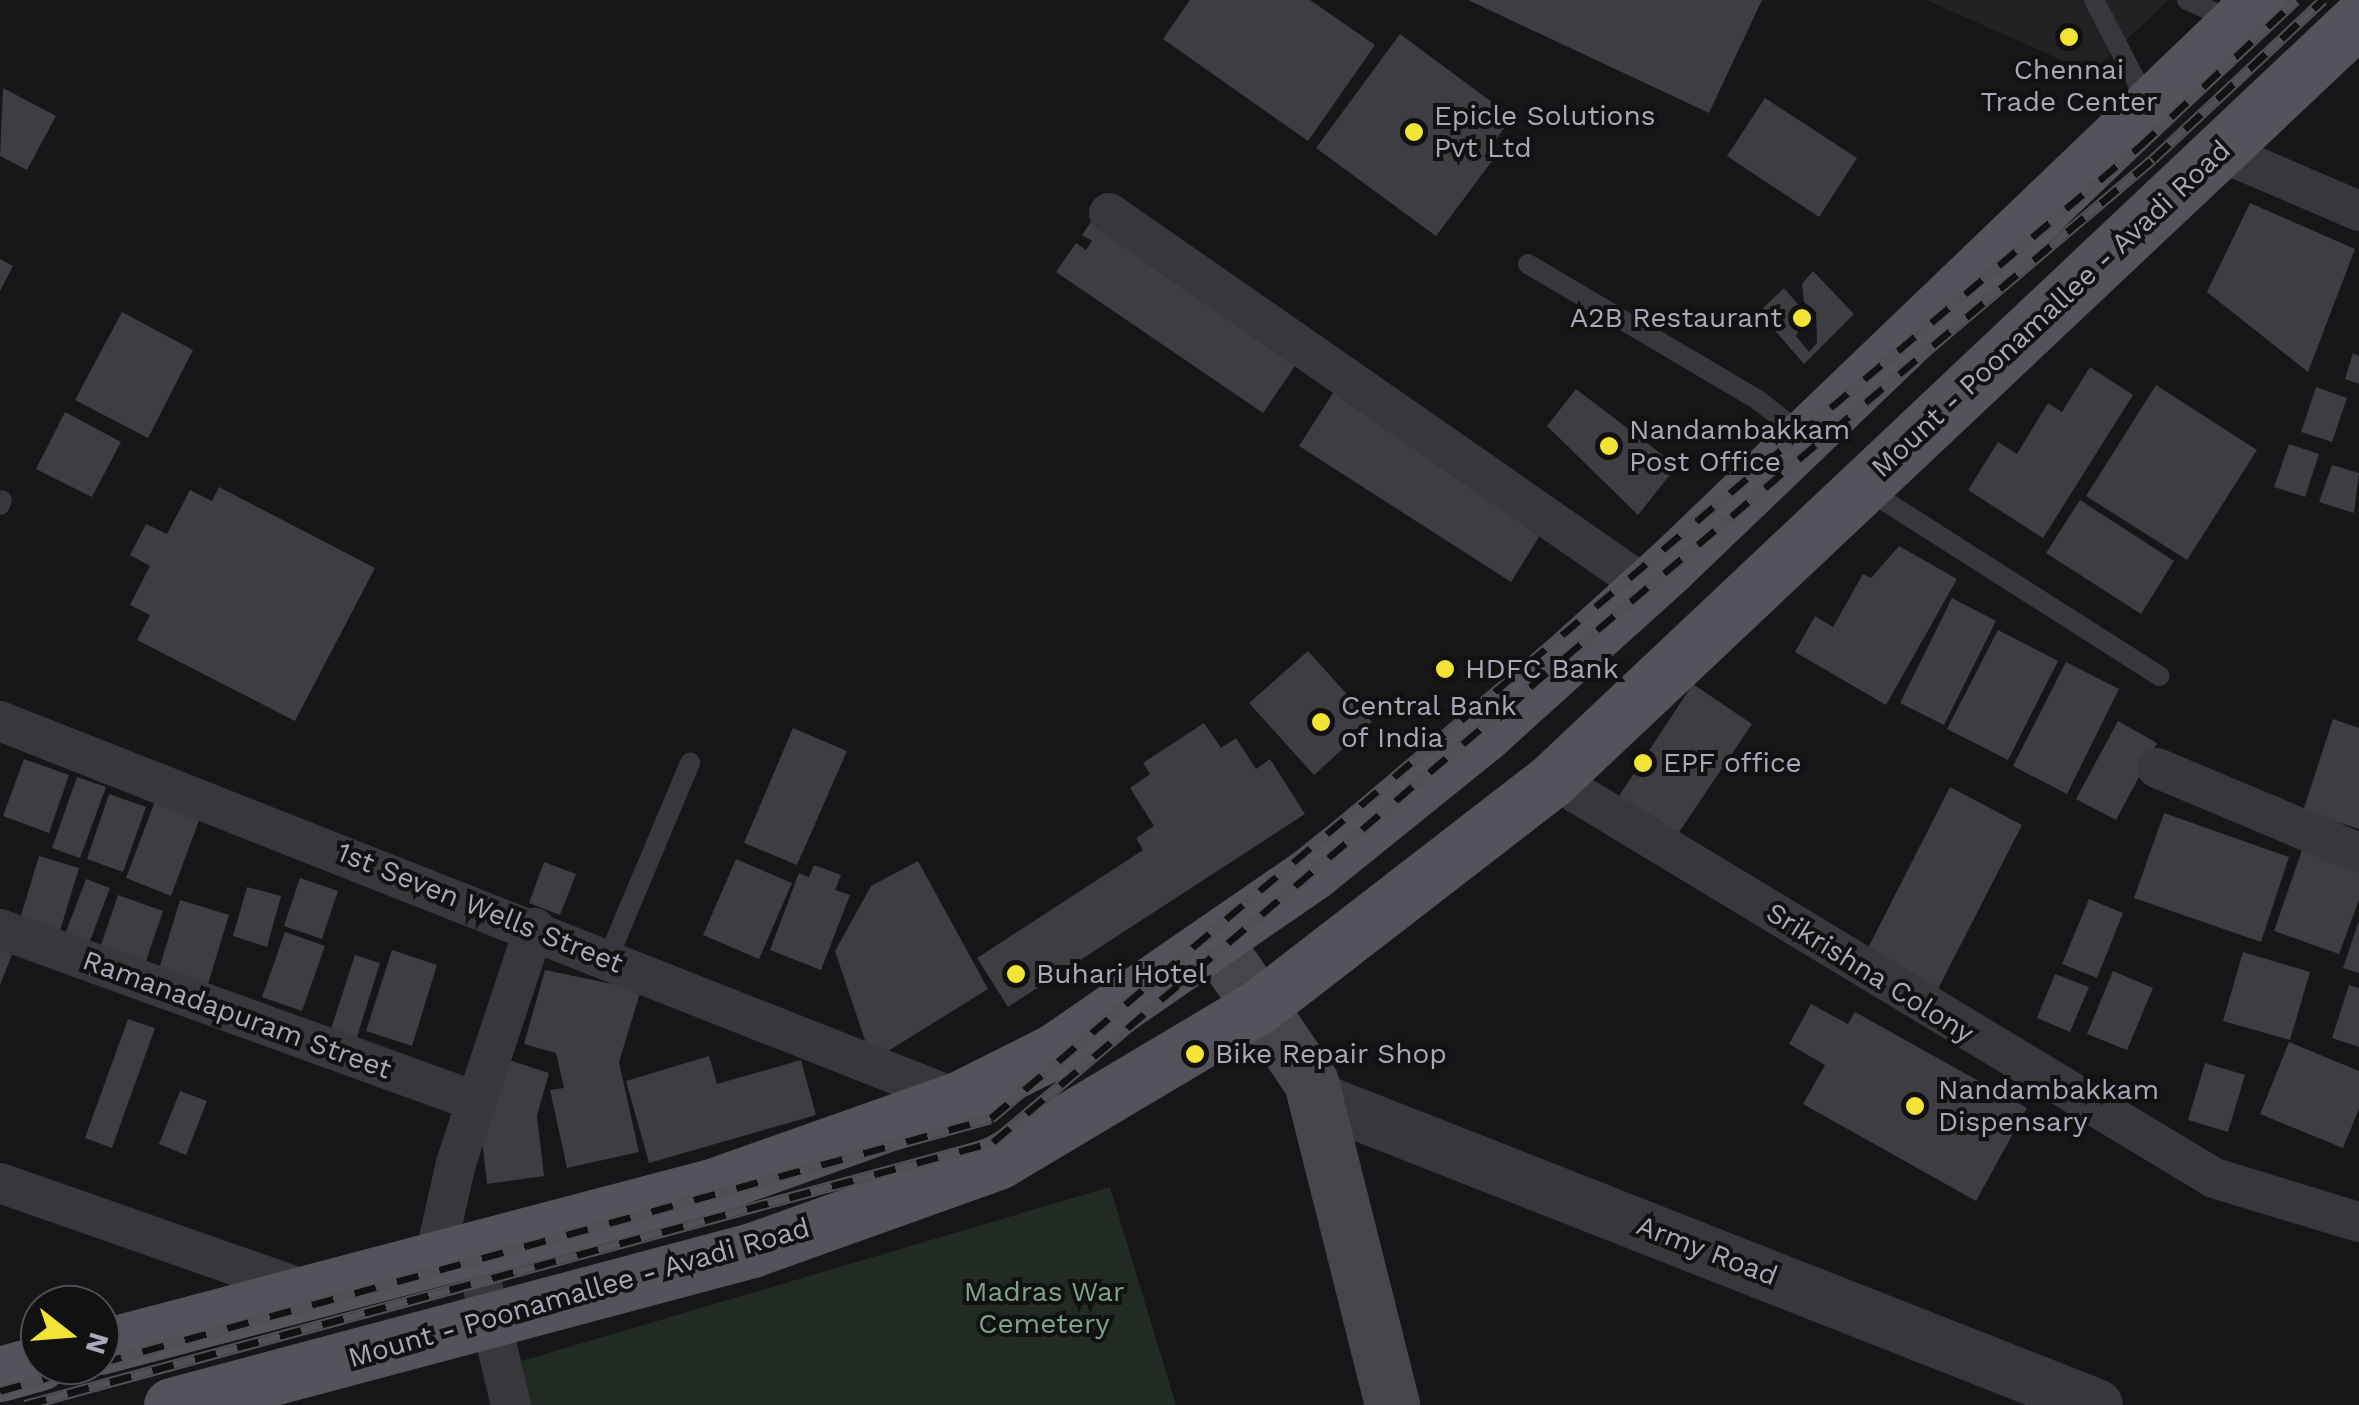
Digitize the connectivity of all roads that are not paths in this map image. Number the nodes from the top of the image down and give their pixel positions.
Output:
1 (2094, 0) edge
2 (2228, 8) edge
3 (2359, 19) edge
4 (2148, 104) junction
5 (2218, 151) junction
6 (2359, 211) edge
7 (1109, 213) dead end
8 (1528, 264) dead end
9 (1802, 434) junction
10 (1864, 488) junction
11 (1747, 490) junction
12 (1799, 548) junction
13 (1646, 587) junction
14 (2159, 676) dead end
15 (0, 721) edge
16 (690, 763) dead end
17 (2157, 768) dead end
18 (1553, 779) junction
19 (2359, 853) edge
20 (0, 928) edge
21 (534, 928) junction
22 (1215, 942) junction
23 (608, 958) junction
24 (1261, 1005) junction
25 (1316, 1098) junction
26 (958, 1099) junction
27 (475, 1101) junction
28 (0, 1183) edge
29 (2359, 1222) edge
30 (454, 1256) junction
31 (308, 1292) junction
32 (490, 1321) junction
33 (120, 1342) edge
34 (171, 1405) edge
35 (511, 1405) edge
36 (1392, 1405) edge
37 (2098, 1405) edge

1 - 4 lane
2 - 4 main road
3 - 5 main road, Mount - Poonamallee - Avadi Road
4 - 9 main road
5 - 6 street
5 - 10 main road, Mount - Poonamallee - Avadi Road
7 - 13 street
8 - 9 lane
9 - 11 main road
10 - 12 main road, Mount - Poonamallee - Avadi Road
10 - 14 lane
11 - 12 main road
11 - 13 main road
12 - 18 main road, Mount - Poonamallee - Avadi Road
13 - 22 main road
15 - 21 street, 1st Seven Wells Street
16 - 23 lane
17 - 19 street
18 - 24 main road, Mount - Poonamallee - Avadi Road
18 - 29 street, Srikrishna Colony
20 - 27 street, Ramanadapuram Street
21 - 23 street, 1st Seven Wells Street
21 - 27 street
22 - 24 main road
22 - 26 main road
23 - 26 street, 1st Seven Wells Street
24 - 25 main road
24 - 32 main road, Mount - Poonamallee - Avadi Road
25 - 36 main road
25 - 37 street, Army Road
26 - 30 main road
27 - 30 street
28 - 31 street
30 - 31 main road
30 - 32 street
31 - 33 main road
32 - 34 main road, Mount - Poonamallee - Avadi Road
32 - 35 street

